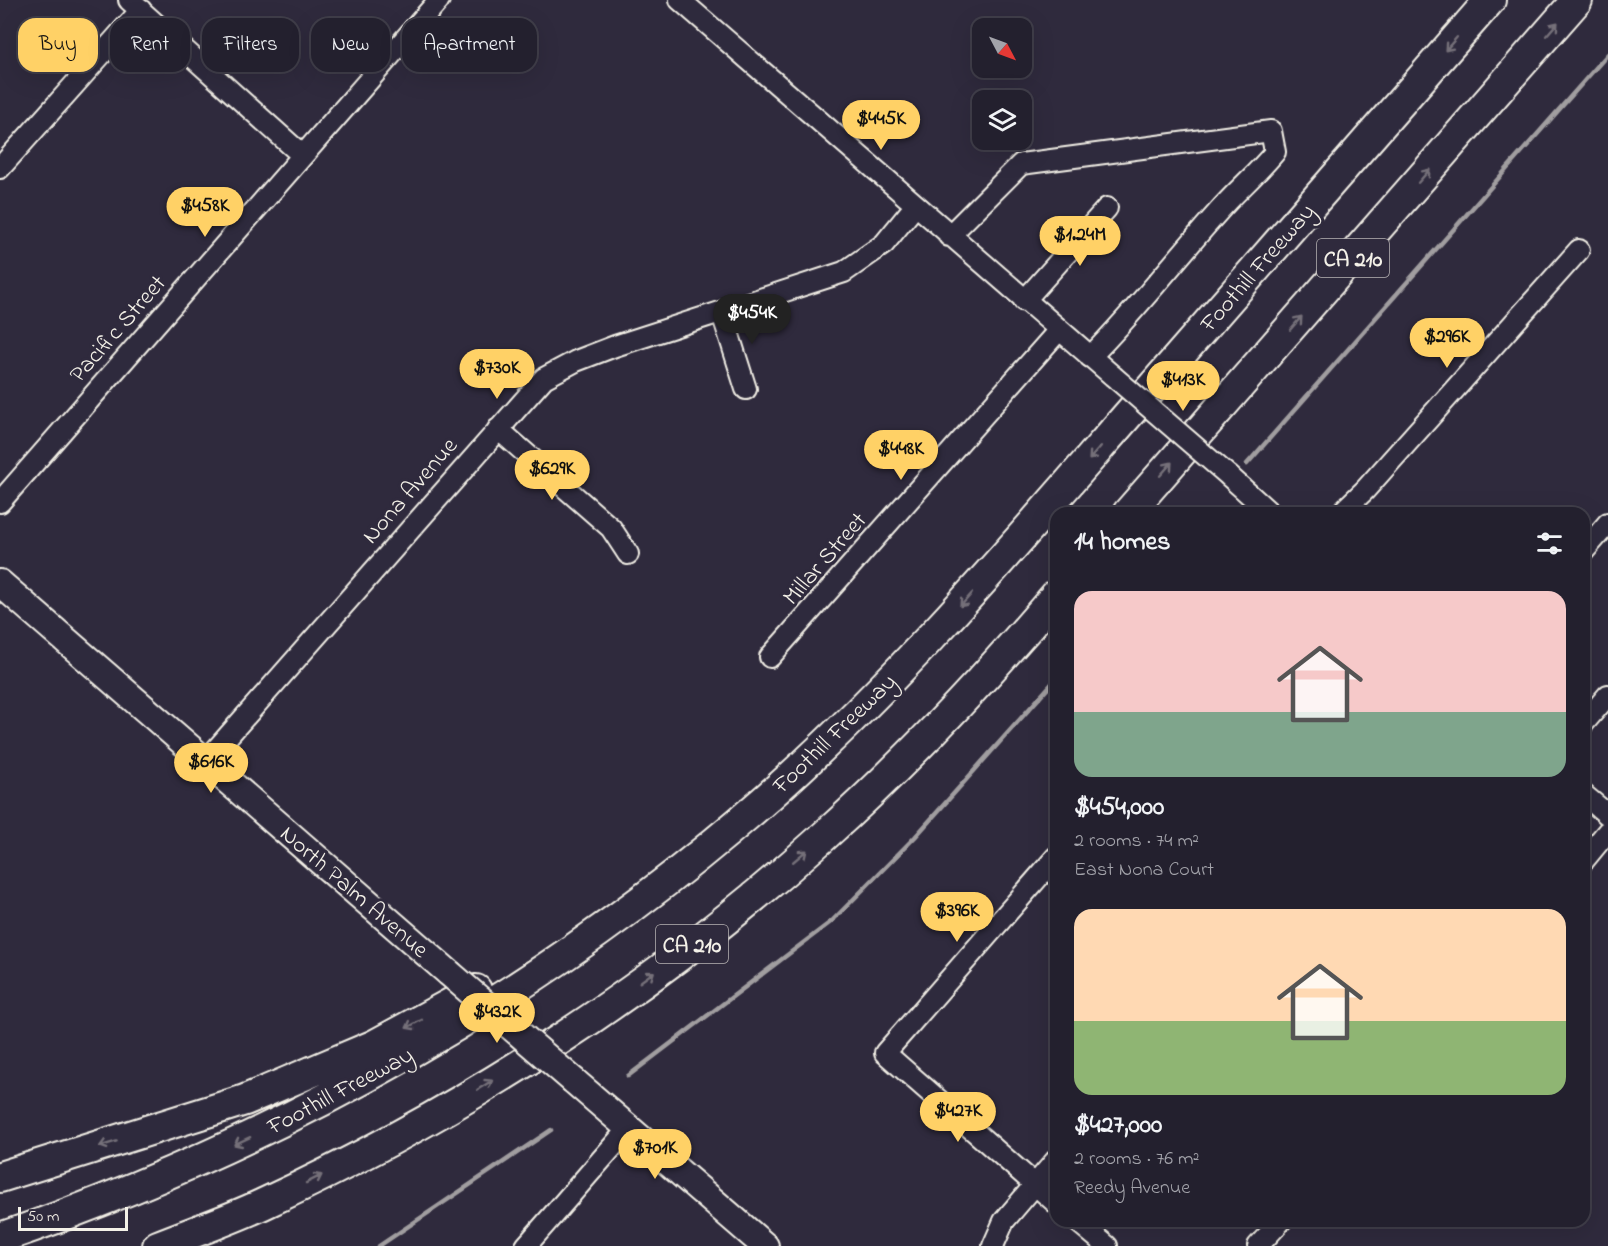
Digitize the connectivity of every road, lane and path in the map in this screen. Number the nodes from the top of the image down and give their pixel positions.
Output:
1 (439, 0) edge
2 (680, 0) edge
3 (1490, 0) edge
4 (1577, 0) edge
5 (135, 5) edge
6 (302, 155) junction
7 (0, 168) edge
8 (915, 207) junction
9 (1107, 208) dead end
10 (949, 236) junction
11 (1579, 250) dead end
12 (1024, 301) junction
13 (722, 313) junction
14 (1059, 330) junction
15 (1090, 357) junction
16 (746, 389) dead end
17 (498, 429) junction
18 (0, 501) edge
19 (1133, 507) edge
20 (1263, 507) edge
21 (1347, 507) edge
22 (1608, 523) edge
23 (1590, 544) edge
24 (628, 554) dead end
25 (0, 583) edge
26 (1050, 602) edge
27 (770, 657) dead end
28 (1608, 695) edge
29 (1590, 716) edge
30 (206, 761) junction
31 (764, 800) junction
32 (1590, 800) edge
33 (1608, 816) edge
34 (1608, 831) edge
35 (1590, 853) edge
36 (1050, 864) edge
37 (628, 1129) junction
38 (1050, 1167) edge
39 (0, 1177) edge
40 (1035, 1185) junction
41 (1050, 1198) edge
42 (262, 1205) junction
43 (1084, 1227) edge
44 (1275, 1227) edge
45 (0, 1238) edge
46 (159, 1246) edge
47 (178, 1246) edge
48 (526, 1246) edge
49 (765, 1246) edge
50 (993, 1246) edge
51 (1107, 1246) edge
52 (1258, 1246) edge

1 - 6 street, Pacific Street
2 - 8 street
3 -> 31 highway, Foothill Freeway / CA 210
19 -> 4 highway, CA 210
5 - 6 street
5 - 7 street
6 - 18 street, Pacific Street
8 - 10 street
8 - 13 street, Nona Avenue
9 - 12 street
10 - 12 street
10 - 15 street
11 - 21 street
12 - 14 street
13 - 16 street
13 - 17 street, Nona Avenue
14 - 15 street
14 - 27 street, Millar Street
15 - 20 street, bridge
17 - 24 street
17 - 30 street, Nona Avenue
22 - 23 street
25 - 30 main road, North Palm Avenue
42 -> 26 highway, CA 210
28 - 29 street
30 - 37 main road, North Palm Avenue, bridge
31 -> 39 highway
31 -> 45 highway, Foothill Freeway / CA 210
32 - 33 street
34 - 35 street
36 - 40 street
37 - 48 street
37 - 49 main road, North Palm Avenue
38 - 40 street
40 - 41 street
40 - 50 street
42 - 46 highway, CA 210
42 - 47 highway
43 - 51 street
44 - 52 street

